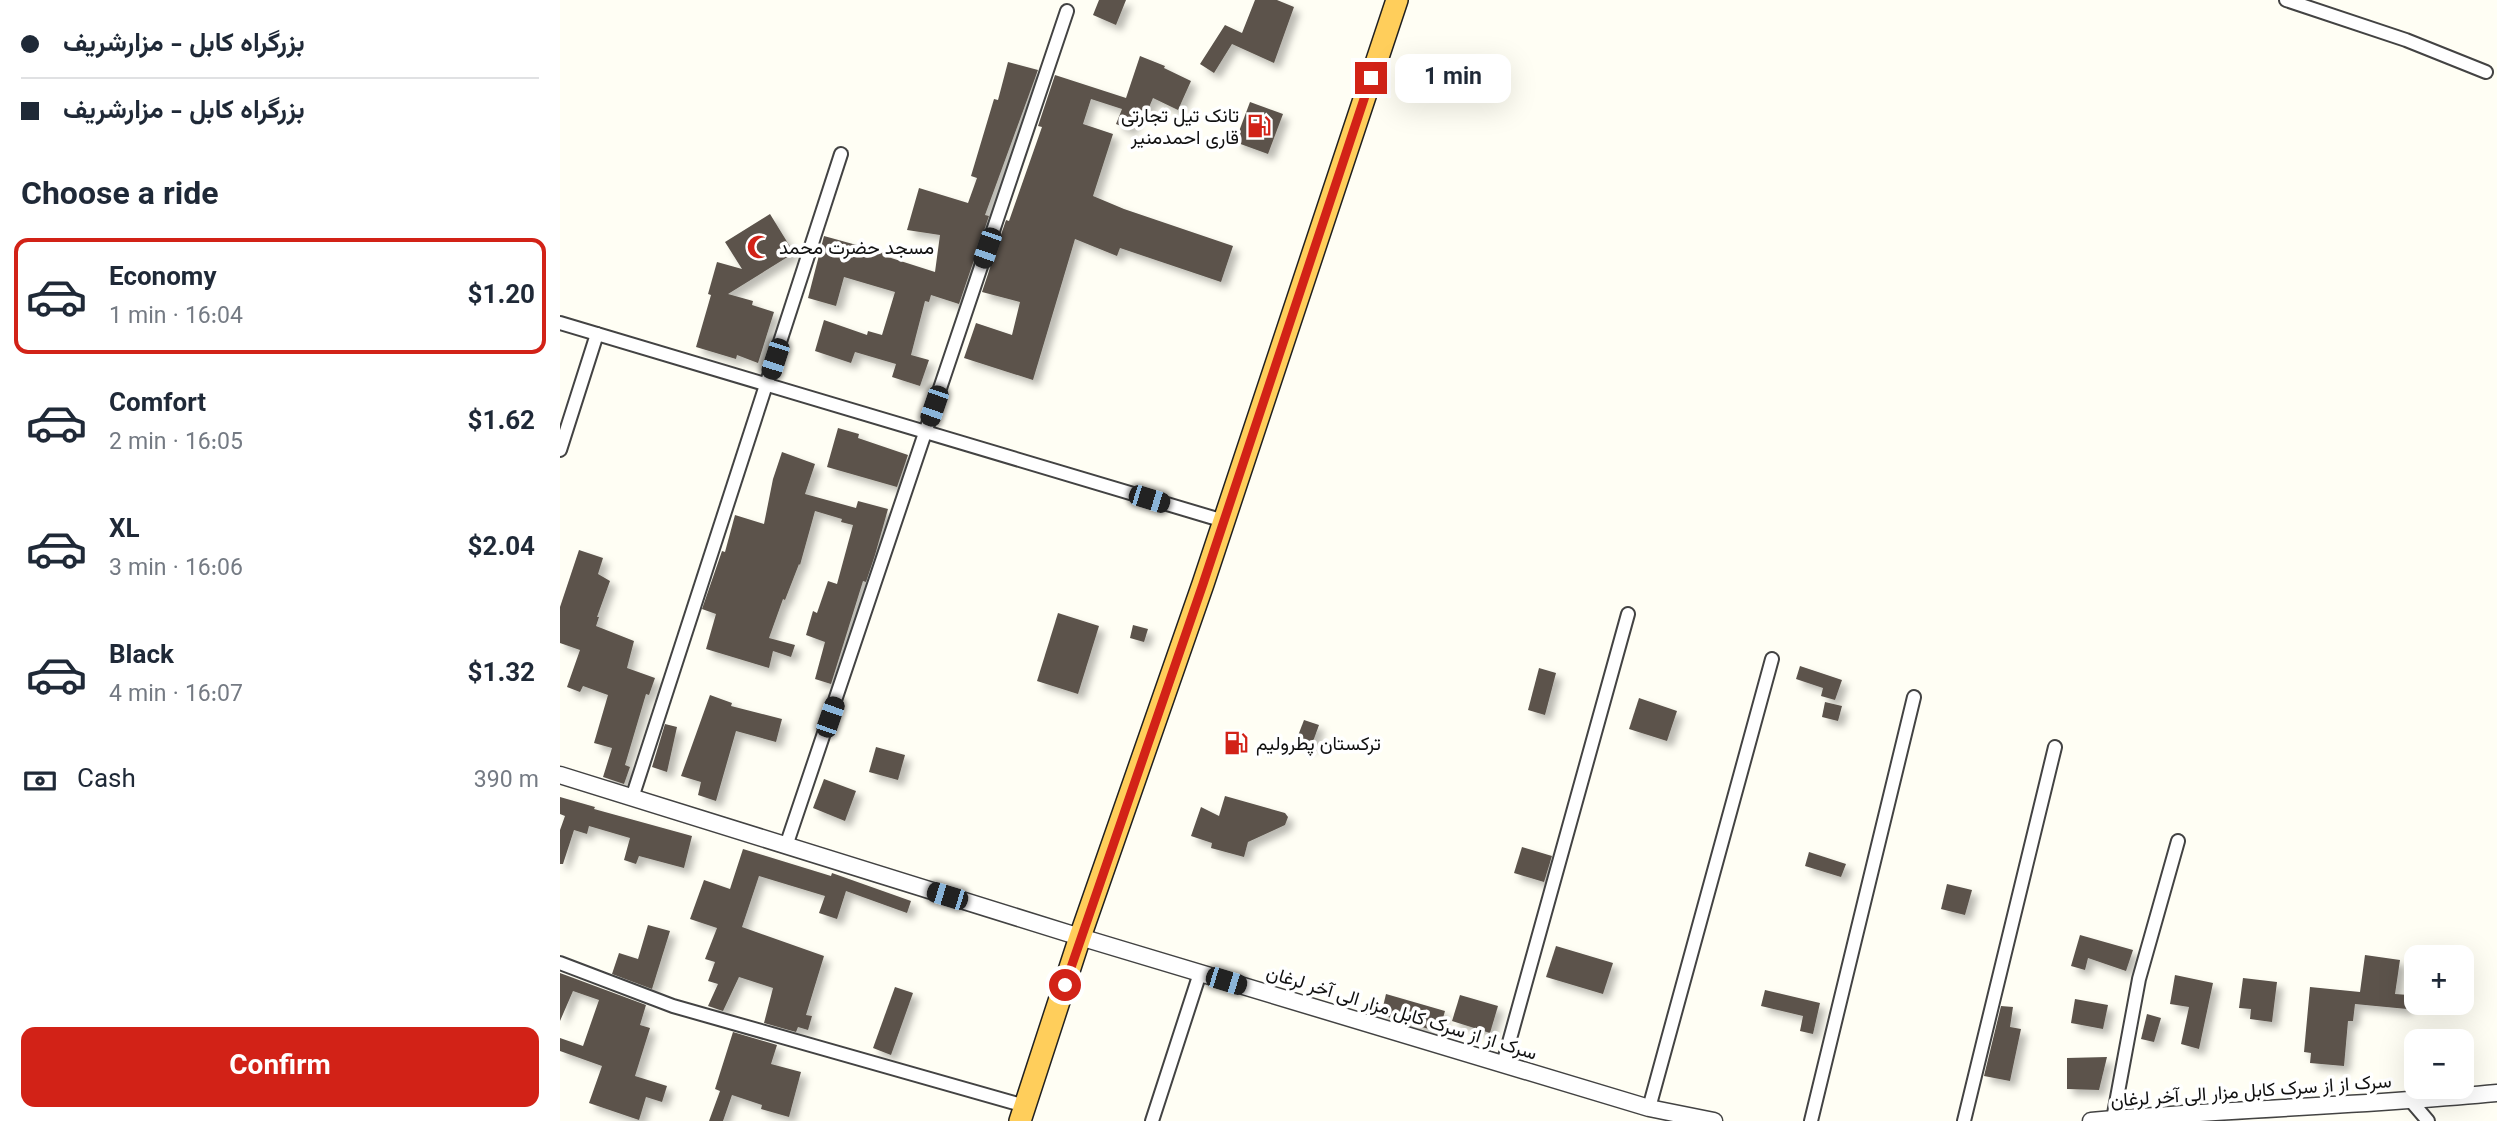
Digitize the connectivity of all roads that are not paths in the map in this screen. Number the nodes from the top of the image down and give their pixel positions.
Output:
1 (1397, 0) edge
2 (2286, 0) edge
3 (1068, 11) dead end
4 (2486, 72) dead end
5 (841, 155) dead end
6 (560, 323) edge
7 (597, 334) junction
8 (766, 384) junction
9 (925, 432) junction
10 (560, 450) edge
11 (1224, 521) junction
12 (1628, 614) dead end
13 (1772, 659) dead end
14 (1914, 697) dead end
15 (2055, 747) dead end
16 (560, 775) edge
17 (632, 798) junction
18 (2178, 841) dead end
19 (786, 846) junction
20 (1080, 937) junction
21 (560, 963) edge
22 (1200, 973) junction
23 (1503, 1064) junction
24 (2497, 1093) edge
25 (2411, 1101) junction
26 (1649, 1108) junction
27 (1023, 1114) edge
28 (2204, 1116) edge
29 (2113, 1119) junction
30 (1152, 1121) edge
31 (1714, 1121) edge
32 (1811, 1121) edge
33 (1964, 1121) edge
34 (2091, 1121) edge
35 (2428, 1121) edge

1 - 11 highway
2 - 4 street
3 - 9 street
5 - 8 street
6 - 7 street
7 - 8 street
7 - 10 street
8 - 9 street
8 - 17 street
9 - 11 street
9 - 19 street
11 - 20 highway
12 - 23 street
13 - 26 street
14 - 32 street
15 - 33 street
16 - 17 street, سرک از از سرک کابل مزار الی آخر لرغان
17 - 19 street, سرک از از سرک کابل مزار الی آخر لرغان
18 - 29 street
19 - 20 street, سرک از از سرک کابل مزار الی آخر لرغان
20 - 22 street, سرک از از سرک کابل مزار الی آخر لرغان
20 - 27 highway
21 - 27 street
22 - 23 street, سرک از از سرک کابل مزار الی آخر لرغان
22 - 30 street
23 - 26 street, سرک از از سرک کابل مزار الی آخر لرغان
24 - 25 street, سرک از از سرک کابل مزار الی آخر لرغان
25 - 28 street, سرک از از سرک کابل مزار الی آخر لرغان
25 - 35 street
26 - 31 street, سرک از از سرک کابل مزار الی آخر لرغان
28 - 29 street, سرک از از سرک کابل مزار الی آخر لرغان
29 - 34 street, سرک از از سرک کابل مزار الی آخر لرغان

